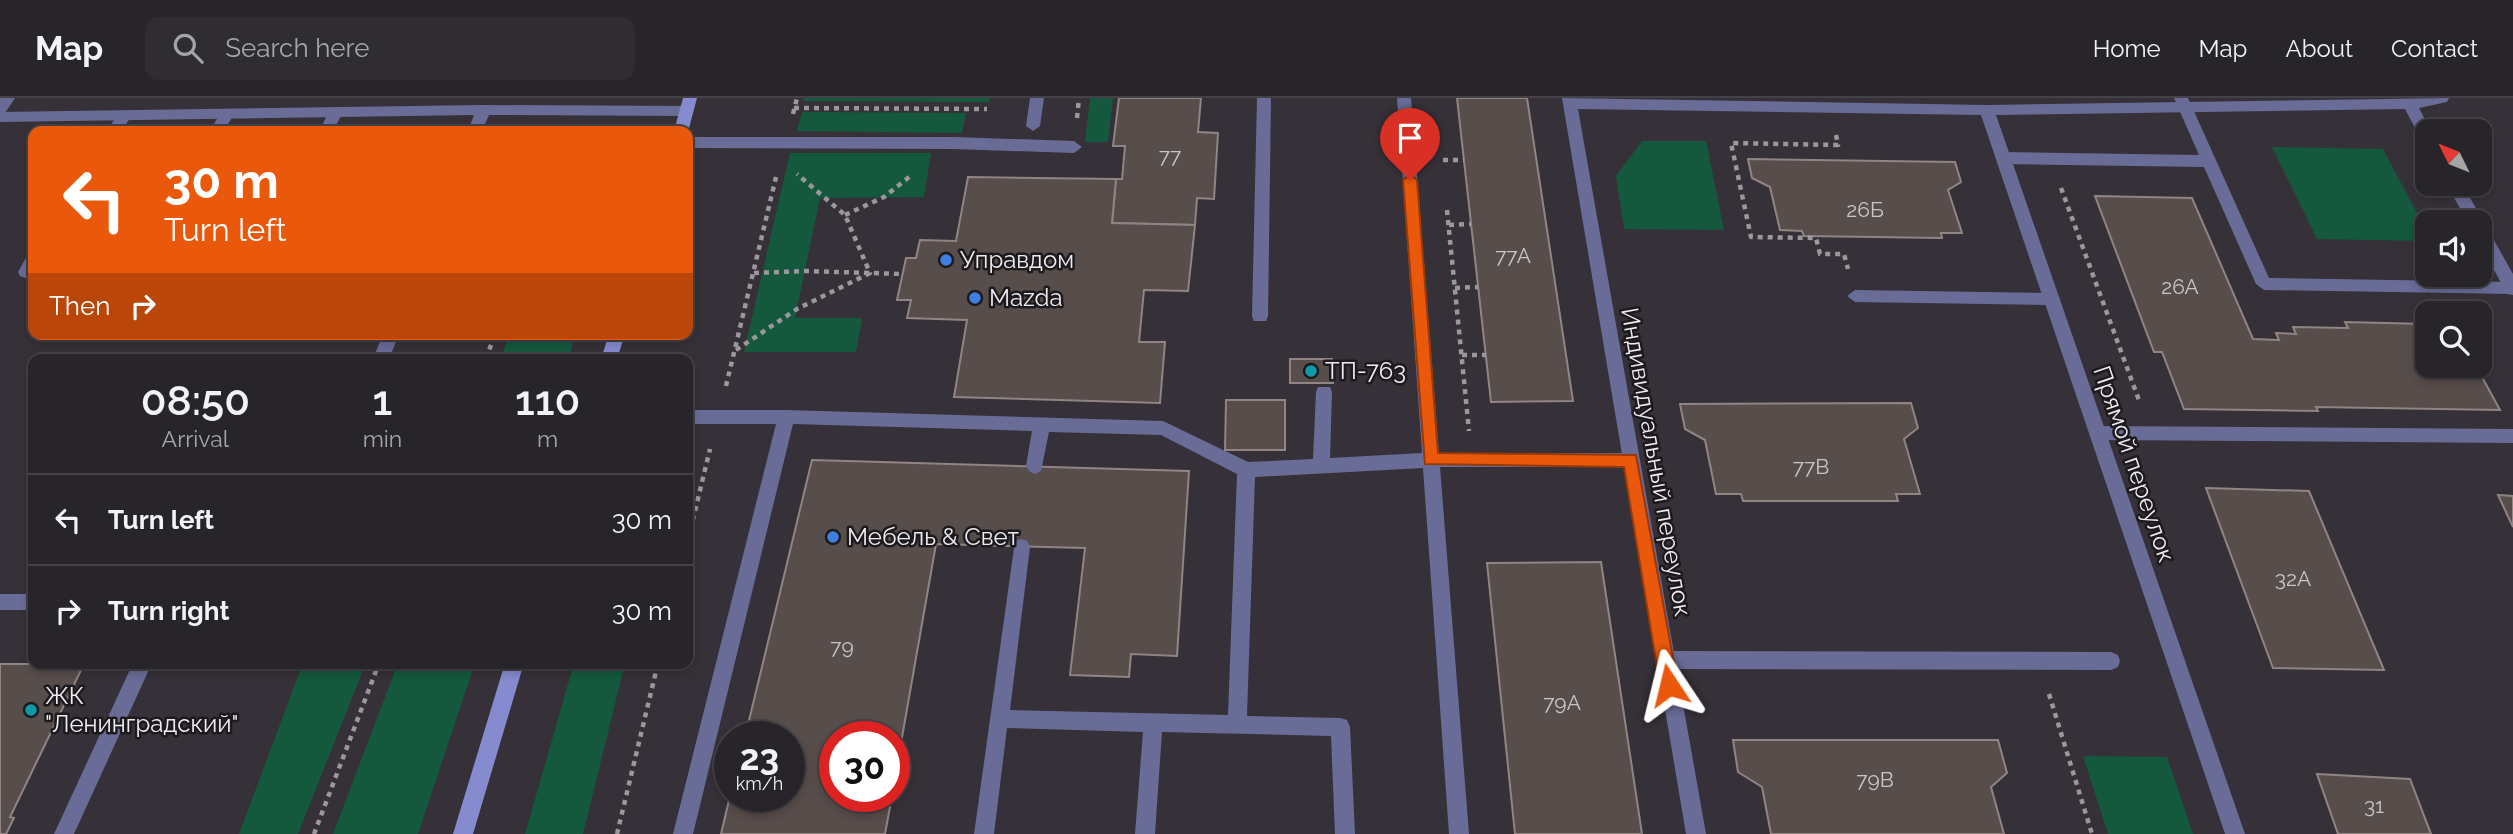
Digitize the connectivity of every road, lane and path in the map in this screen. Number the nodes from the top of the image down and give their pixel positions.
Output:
1 (8, 98) edge
2 (797, 98) edge
3 (1037, 98) edge
4 (1264, 98) edge
5 (1404, 98) edge
6 (2442, 98) edge
7 (1569, 101) edge
8 (2407, 101) edge
9 (2183, 102) edge
10 (688, 105) edge
11 (794, 108) junction
12 (987, 108) dead end
13 (0, 109) edge
14 (484, 110) junction
15 (1987, 110) junction
16 (336, 112) junction
17 (227, 114) junction
18 (124, 116) junction
19 (0, 117) edge
20 (2417, 119) edge
21 (117, 126) edge
22 (220, 126) edge
23 (329, 126) edge
24 (477, 126) edge
25 (682, 126) edge
26 (1033, 126) dead end
27 (1834, 128) dead end
28 (693, 143) edge
29 (784, 145) junction
30 (1074, 147) dead end
31 (1441, 148) dead end
32 (2003, 158) junction
33 (2050, 158) junction
34 (1443, 160) junction
35 (1464, 160) dead end
36 (2209, 161) junction
37 (780, 162) junction
38 (1444, 173) dead end
39 (1446, 199) dead end
40 (1471, 224) dead end
41 (1449, 225) junction
42 (2492, 248) edge
43 (870, 272) junction
44 (754, 273) junction
45 (2509, 273) edge
46 (902, 274) dead end
47 (1478, 287) dead end
48 (1455, 288) junction
49 (2513, 289) edge
50 (1855, 296) joint
51 (2052, 299) junction
52 (1260, 316) dead end
53 (734, 351) junction
54 (1462, 355) junction
55 (1486, 355) dead end
56 (1324, 392) dead end
57 (693, 417) edge
58 (786, 417) junction
59 (717, 418) junction
60 (1042, 424) junction
61 (2098, 433) junction
62 (2151, 434) junction
63 (2513, 436) edge
64 (1431, 460) junction
65 (1472, 460) junction
66 (1631, 460) junction
67 (1321, 466) junction
68 (1035, 467) dead end
69 (1246, 470) junction
70 (693, 519) edge
71 (1021, 547) dead end
72 (0, 602) edge
73 (28, 602) edge
74 (1665, 660) junction
75 (2039, 661) junction
76 (2111, 661) dead end
77 (140, 669) edge
78 (377, 669) edge
79 (513, 669) edge
80 (657, 669) edge
81 (998, 719) junction
82 (1153, 723) junction
83 (1237, 725) junction
84 (64, 834) edge
85 (314, 834) edge
86 (463, 834) edge
87 (617, 834) edge
88 (683, 834) edge
89 (984, 834) edge
90 (1145, 834) edge
91 (1345, 834) edge
92 (1459, 834) edge
93 (1696, 834) edge
94 (2092, 834) edge
95 (2235, 834) edge

1 - 13 street
2 - 11 path
3 - 26 street
4 - 52 street
5 - 64 street
6 - 8 street
7 - 15 street
7 - 66 street, Индивидуальный переулок
8 - 9 street
8 - 20 street
9 - 15 street
9 - 36 street
10 - 14 street
10 - 25 main road
11 - 12 path
11 - 29 path
14 - 16 street
14 - 24 street
15 - 32 street, Прямой переулок
16 - 17 street
16 - 23 street
17 - 18 street
17 - 22 street
18 - 19 street
18 - 21 street
27 - 50 path
28 - 29 street
29 - 30 street
29 - 37 path
31 - 34 path
32 - 33 street
32 - 51 street, Прямой переулок
33 - 36 street
33 - 62 path
34 - 35 path
34 - 38 path
36 - 49 street
37 - 43 path
37 - 44 path
39 - 41 path
40 - 41 path
41 - 48 path
42 - 45 street
43 - 44 path
43 - 46 path
43 - 53 path
44 - 53 path
45 - 49 street
47 - 48 path
48 - 54 path
50 - 51 street
51 - 61 street, Прямой переулок
53 - 59 path
54 - 55 path
54 - 65 path
56 - 67 street
57 - 59 street
58 - 59 street
58 - 60 street
58 - 88 street
59 - 70 path
60 - 68 street
60 - 69 street
61 - 62 street
61 - 95 street, Прямой переулок
62 - 63 street
64 - 65 street
64 - 67 street
64 - 92 street
65 - 66 street
66 - 74 street, Индивидуальный переулок
67 - 69 street
69 - 83 street
71 - 81 street
72 - 73 street
74 - 75 street
74 - 93 street, Индивидуальный переулок
75 - 76 street
75 - 94 path
77 - 84 street
78 - 85 path
79 - 86 main road
80 - 87 path
81 - 82 street
81 - 89 street
82 - 83 street
82 - 90 street
83 - 91 street

